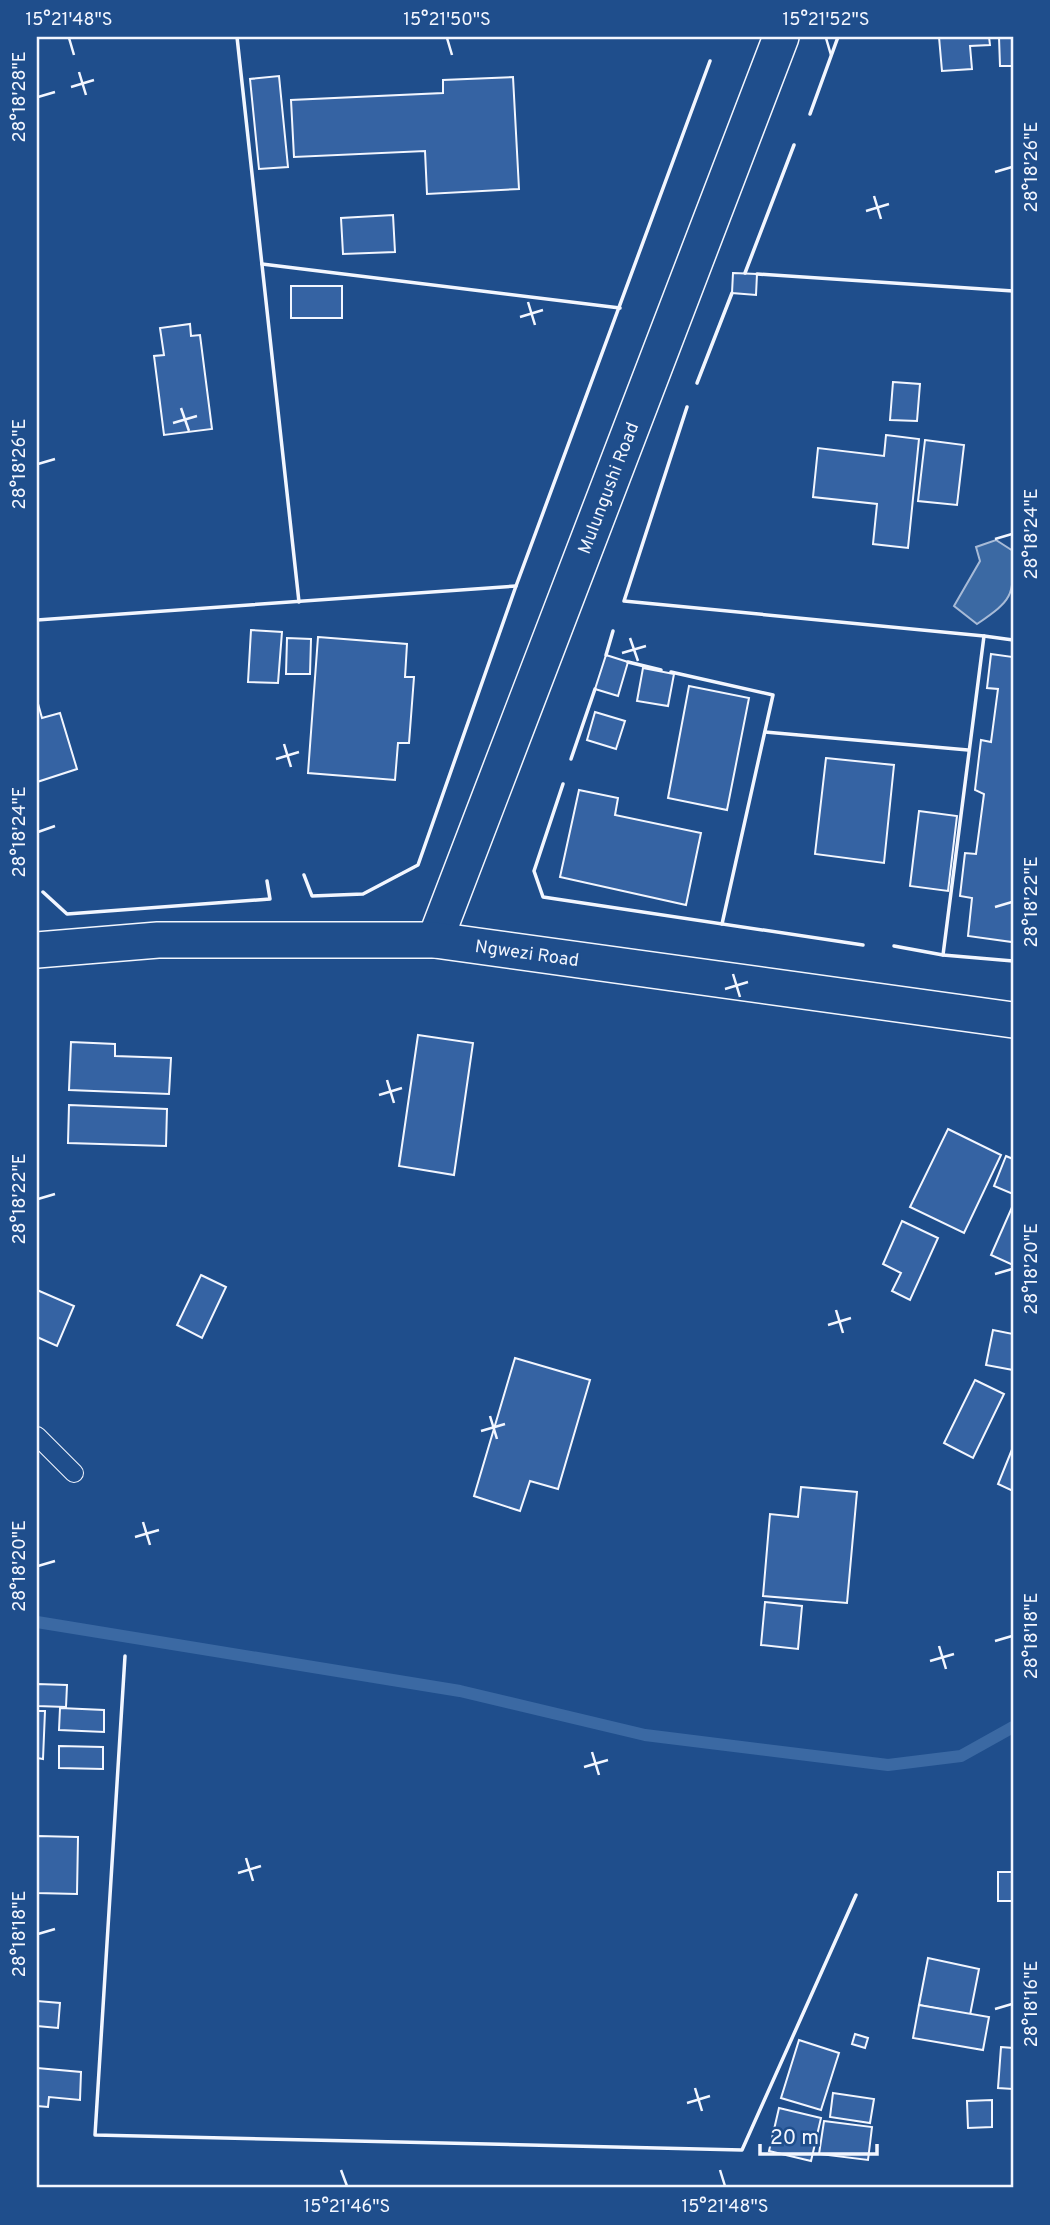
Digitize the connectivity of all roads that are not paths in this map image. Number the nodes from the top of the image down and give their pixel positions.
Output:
1 (781, 37) edge
2 (435, 940) junction
3 (37, 950) edge
4 (1013, 1020) edge
5 (37, 1436) edge
6 (74, 1473) dead end

1 - 2 street, Mulungushi Road
2 - 3 street, Ngwezi Road
2 - 4 street, Ngwezi Road
5 - 6 lane

